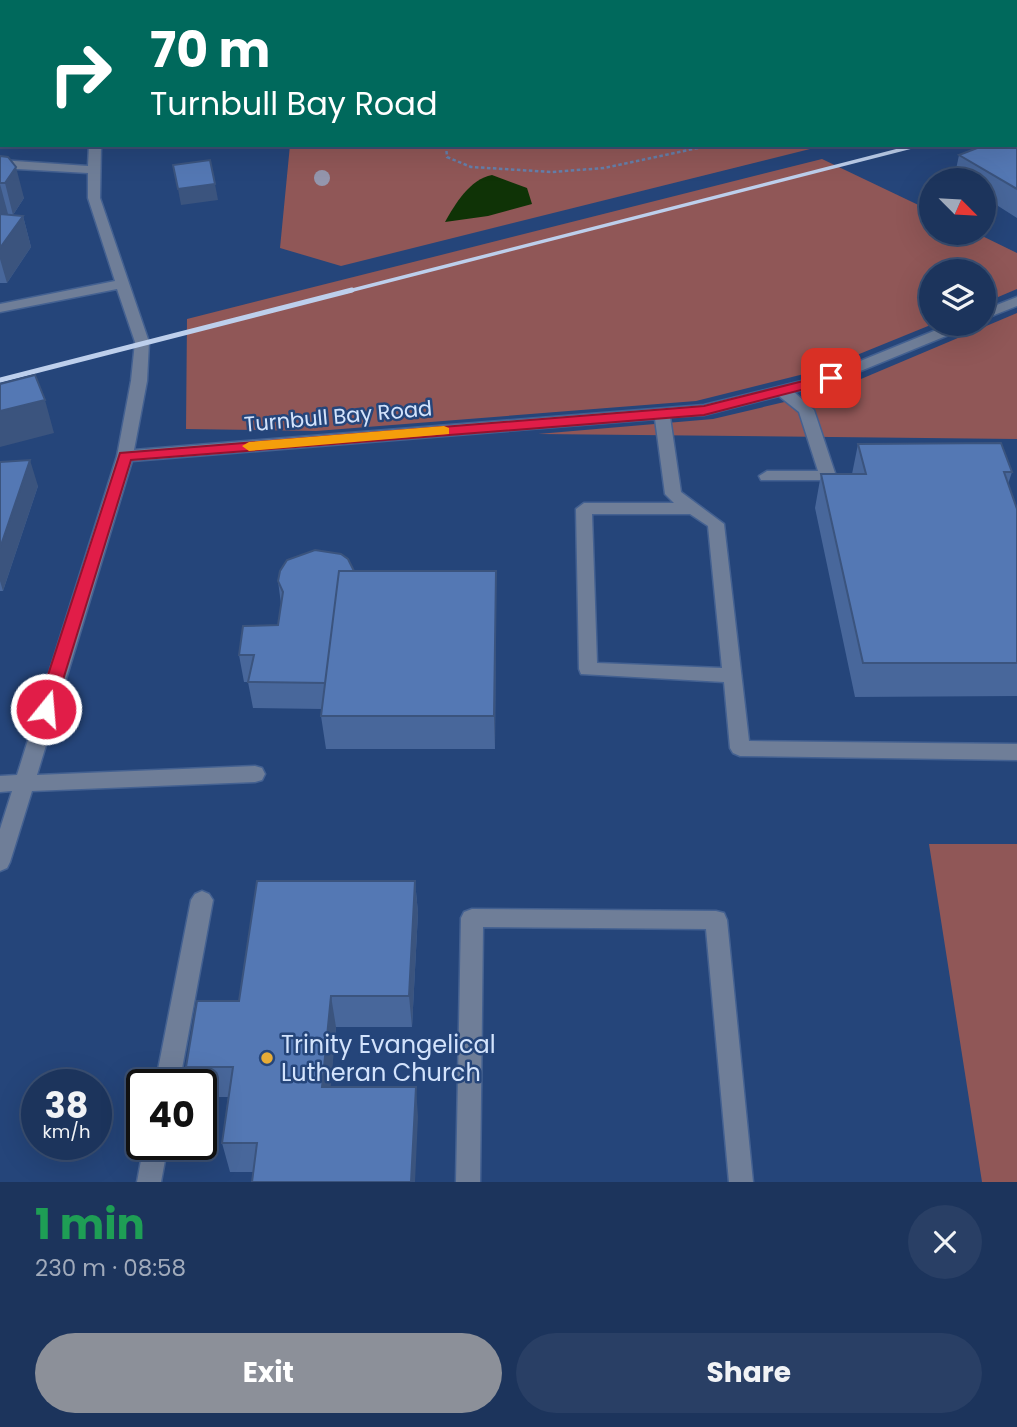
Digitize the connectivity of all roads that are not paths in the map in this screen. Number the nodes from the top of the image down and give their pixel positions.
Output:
1 (94, 147) edge
2 (0, 164) edge
3 (94, 170) junction
4 (122, 284) junction
5 (1017, 301) edge
6 (0, 308) edge
7 (996, 310) edge
8 (934, 336) edge
9 (783, 391) junction
10 (662, 414) junction
11 (125, 456) junction
12 (767, 475) dead end
13 (692, 508) junction
14 (733, 675) junction
15 (1017, 752) edge
16 (255, 774) dead end
17 (0, 784) edge
18 (22, 785) junction
19 (0, 862) edge
20 (202, 900) dead end
21 (170, 1069) edge
22 (153, 1160) edge
23 (149, 1182) edge
24 (468, 1182) edge
25 (741, 1182) edge

1 - 3 street
2 - 3 street
3 - 4 street
4 - 6 street
4 - 11 street
5 - 7 street
8 - 9 street, Turnbull Bay Road
9 - 10 street, Turnbull Bay Road
9 - 12 street
10 - 11 street, Turnbull Bay Road
10 - 13 street
11 - 18 street
13 - 14 street
13 - 14 street
14 - 15 street
16 - 18 street
17 - 18 street
18 - 19 street
20 - 21 street
22 - 23 street
24 - 25 street

